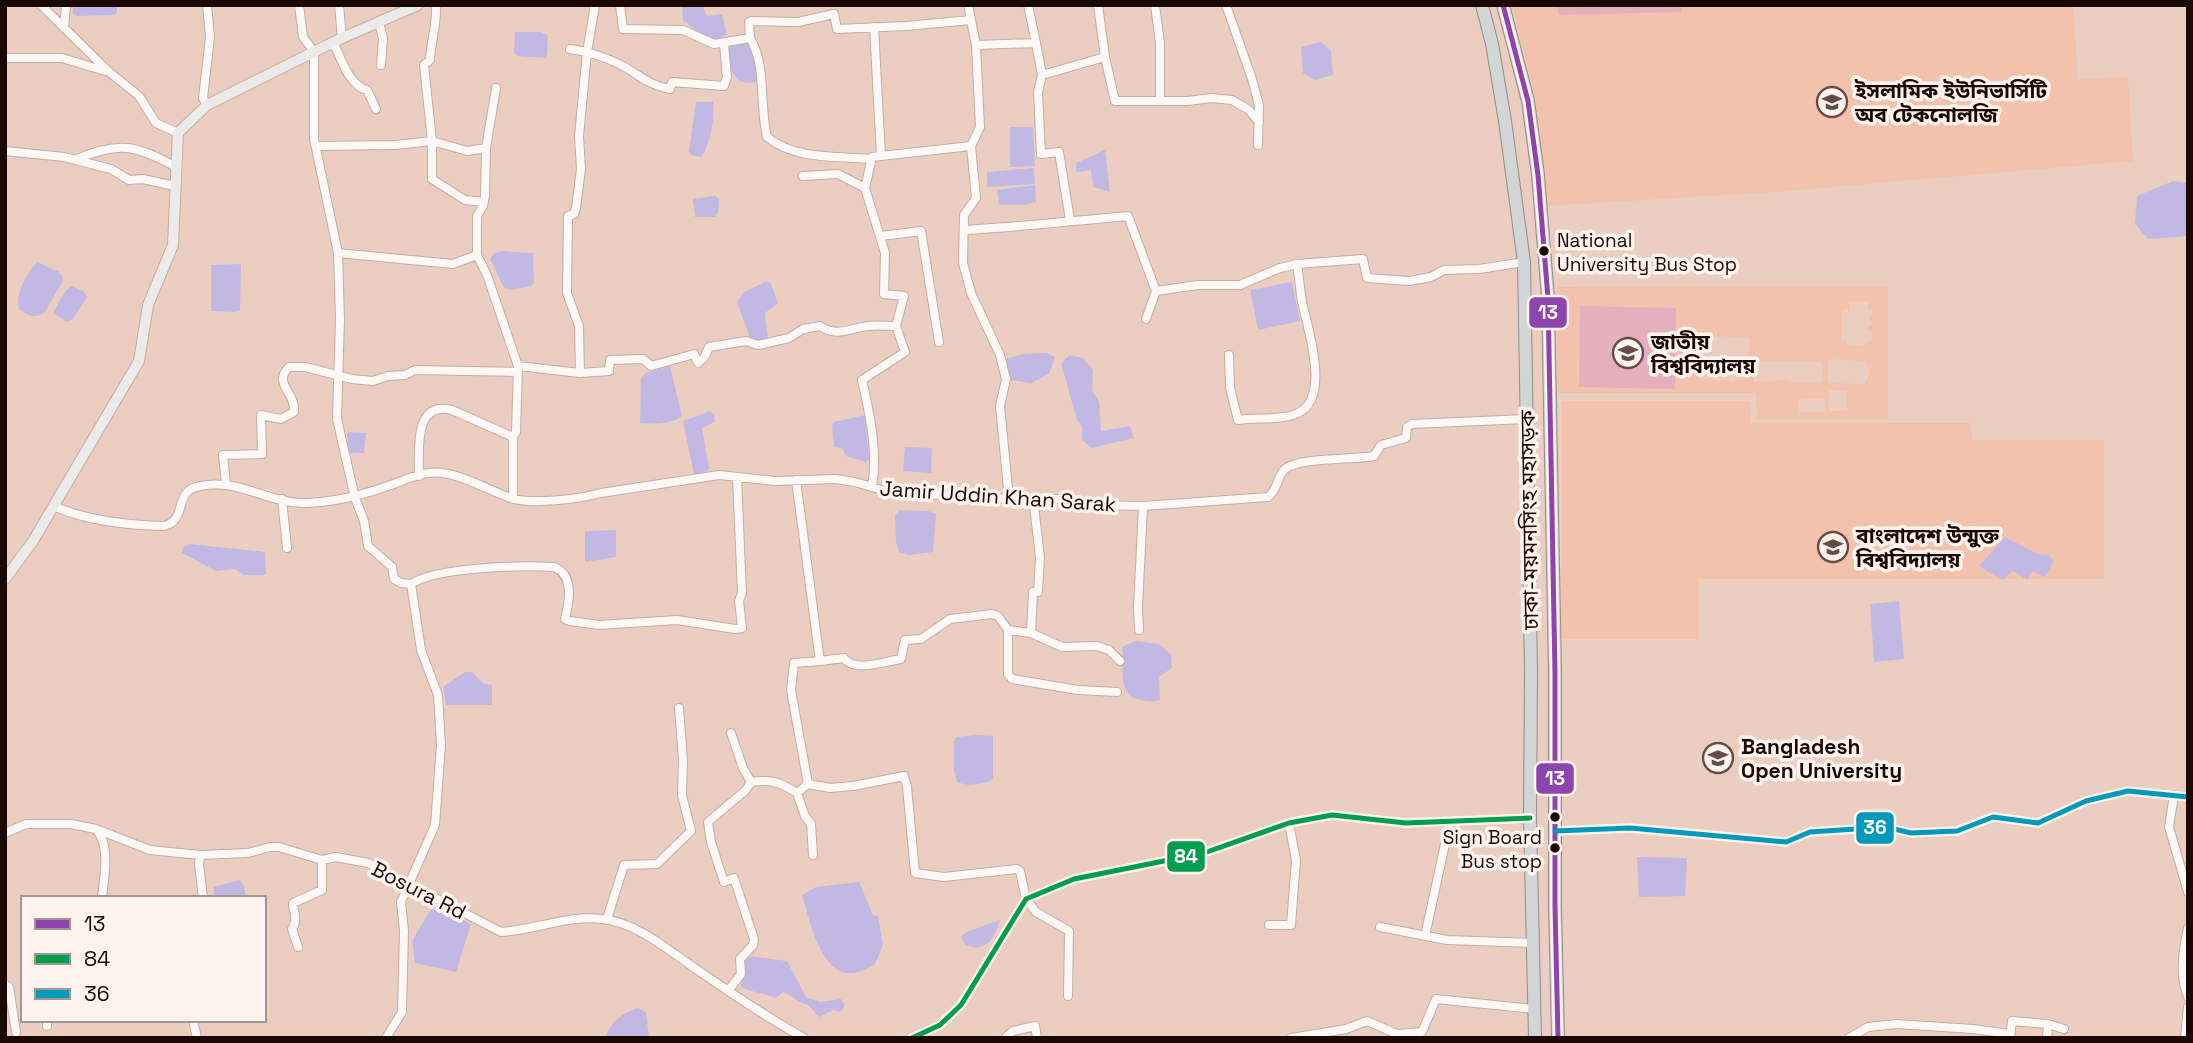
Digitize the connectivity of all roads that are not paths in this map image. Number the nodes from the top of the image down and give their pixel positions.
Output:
1 (40, 5) edge
2 (66, 5) edge
3 (206, 5) edge
4 (299, 5) edge
5 (339, 5) edge
6 (418, 5) edge
7 (436, 5) edge
8 (595, 5) edge
9 (621, 5) edge
10 (968, 5) edge
11 (1028, 5) edge
12 (1098, 5) edge
13 (1155, 5) edge
14 (1226, 5) edge
15 (1482, 5) edge
16 (1503, 5) edge
17 (971, 20) junction
18 (379, 22) junction
19 (874, 27) junction
20 (64, 28) junction
21 (750, 38) junction
22 (337, 40) junction
23 (1036, 43) junction
24 (723, 44) junction
25 (976, 45) junction
26 (570, 49) dead end
27 (314, 52) junction
28 (587, 52) junction
29 (1105, 57) junction
30 (5, 58) edge
31 (381, 65) dead end
32 (108, 71) junction
33 (1042, 75) junction
34 (496, 88) dead end
35 (1160, 101) junction
36 (207, 105) junction
37 (376, 109) dead end
38 (1259, 122) junction
39 (178, 132) junction
40 (432, 141) junction
41 (1258, 145) dead end
42 (316, 146) junction
43 (971, 146) junction
44 (486, 148) junction
45 (5, 151) edge
46 (881, 156) junction
47 (872, 159) junction
48 (75, 160) junction
49 (176, 167) junction
50 (803, 176) dead end
51 (175, 186) junction
52 (865, 188) junction
53 (484, 202) junction
54 (1070, 220) junction
55 (964, 230) junction
56 (881, 236) junction
57 (338, 253) junction
58 (477, 255) junction
59 (1524, 262) junction
60 (1297, 264) junction
61 (1156, 291) junction
62 (1146, 319) dead end
63 (896, 326) junction
64 (939, 342) dead end
65 (1229, 355) dead end
66 (518, 369) junction
67 (580, 373) junction
68 (338, 375) junction
69 (1527, 419) junction
70 (513, 436) junction
71 (419, 476) junction
72 (737, 477) junction
73 (796, 480) junction
74 (226, 484) junction
75 (872, 488) junction
76 (355, 498) junction
77 (1033, 498) junction
78 (282, 499) junction
79 (513, 499) junction
80 (1009, 499) junction
81 (53, 506) junction
82 (1143, 506) junction
83 (287, 548) dead end
84 (5, 579) edge
85 (411, 583) junction
86 (1008, 630) junction
87 (1139, 631) dead end
88 (1031, 632) junction
89 (820, 661) junction
90 (1120, 661) dead end
91 (1117, 692) dead end
92 (679, 708) dead end
93 (732, 733) dead end
94 (751, 782) junction
95 (808, 784) junction
96 (797, 793) junction
97 (2175, 796) junction
98 (2188, 797) edge
99 (1530, 818) junction
100 (1450, 821) junction
101 (1289, 823) junction
102 (96, 829) junction
103 (1555, 831) junction
104 (5, 833) edge
105 (200, 855) junction
106 (813, 855) dead end
107 (321, 860) junction
108 (407, 885) junction
109 (2188, 892) edge
110 (102, 896) edge
111 (203, 896) edge
112 (1026, 899) junction
113 (607, 919) junction
114 (1269, 925) dead end
115 (1380, 928) dead end
116 (2188, 928) edge
117 (1425, 936) junction
118 (1532, 943) junction
119 (298, 947) dead end
120 (5, 984) edge
121 (728, 991) junction
122 (1068, 996) dead end
123 (2188, 997) edge
124 (2188, 1007) edge
125 (1534, 1009) junction
126 (2048, 1024) junction
127 (2064, 1029) dead end
128 (16, 1032) dead end
129 (1345, 1033) edge
130 (2010, 1036) edge
131 (386, 1038) edge
132 (804, 1038) edge
133 (912, 1038) edge
134 (1006, 1038) edge
135 (1037, 1038) edge
136 (1291, 1038) edge
137 (1535, 1038) edge
138 (1558, 1038) edge
139 (1849, 1038) edge
140 (2047, 1038) edge
141 (2185, 1038) edge

1 - 20 street
2 - 20 street
3 - 36 street
4 - 27 street
5 - 22 street
6 - 18 main road
7 - 40 street
8 - 28 street
9 - 24 street
10 - 17 street
11 - 23 street
12 - 29 street
13 - 35 street
14 - 38 street
15 - 59 highway, ঢাকা-ময়মনসিংহ মহাসড়ক
16 - 103 highway
17 - 19 street
17 - 25 street
18 - 22 main road
18 - 31 street
19 - 21 street
19 - 46 street
20 - 32 street
21 - 24 street
21 - 47 street
22 - 27 main road
22 - 37 street
23 - 25 street
23 - 33 street
24 - 28 street
25 - 43 street
26 - 28 street
27 - 36 main road
27 - 42 street
28 - 67 street
29 - 33 street
29 - 35 street
30 - 32 street
32 - 39 street
33 - 54 street
34 - 44 street
35 - 38 street
36 - 39 main road
38 - 41 street
39 - 49 main road
40 - 42 street
40 - 44 street
40 - 53 street
42 - 57 street
43 - 46 street
43 - 55 street
44 - 53 street
45 - 48 street
46 - 47 street
47 - 52 street
48 - 49 street
48 - 51 street
49 - 51 main road
50 - 52 street
51 - 81 main road
52 - 56 street
53 - 58 street
54 - 55 street
54 - 61 street
55 - 80 street
56 - 63 street
56 - 64 street
57 - 58 street
57 - 68 street
58 - 66 street
59 - 60 street
59 - 69 highway, ঢাকা-ময়মনসিংহ মহাসড়ক
60 - 61 street
60 - 65 street
61 - 62 street
63 - 67 street
63 - 75 street
66 - 67 street
66 - 68 street
66 - 70 street
68 - 74 street
68 - 76 street
69 - 82 street, Jamir Uddin Khan Sarak
69 - 99 highway, ঢাকা-ময়মনসিংহ মহাসড়ক
70 - 71 street
70 - 79 street
71 - 76 street, Jamir Uddin Khan Sarak
71 - 79 street, Jamir Uddin Khan Sarak
72 - 73 street, Jamir Uddin Khan Sarak
72 - 79 street, Jamir Uddin Khan Sarak
72 - 85 street
73 - 75 street, Jamir Uddin Khan Sarak
73 - 89 street
74 - 78 street, Jamir Uddin Khan Sarak
74 - 81 street, Jamir Uddin Khan Sarak
75 - 80 street, Jamir Uddin Khan Sarak
76 - 78 street, Jamir Uddin Khan Sarak
76 - 85 street
77 - 80 street, Jamir Uddin Khan Sarak
77 - 82 street, Jamir Uddin Khan Sarak
77 - 88 street
78 - 83 street
81 - 84 main road
82 - 87 street
85 - 108 street
86 - 88 street
86 - 89 street
86 - 91 street
88 - 90 street
89 - 95 street
92 - 113 street
93 - 94 street
94 - 96 street
94 - 121 street
95 - 96 street
95 - 112 street
96 - 106 street
97 - 98 street
97 - 103 street
97 - 109 street
99 - 100 street
99 - 118 highway, ঢাকা-ময়মনসিংহ মহাসড়ক
100 - 101 street
100 - 117 street
101 - 112 street
101 - 114 street
102 - 104 street, Bosura Rd
102 - 105 street, Bosura Rd
102 - 110 street
103 - 138 highway
105 - 107 street, Bosura Rd
105 - 111 street
107 - 108 street, Bosura Rd
107 - 119 street
108 - 113 street, Bosura Rd
108 - 131 street
112 - 122 street
112 - 133 street
113 - 121 street, Bosura Rd
115 - 117 street
116 - 123 street
117 - 118 street
118 - 125 highway, ঢাকা-ময়মনসিংহ মহাসড়ক
120 - 128 street
121 - 132 street, Bosura Rd
124 - 141 street
125 - 129 street
125 - 137 highway, ঢাকা-ময়মনসিংহ মহাসড়ক
126 - 127 street
126 - 130 street
126 - 140 street
129 - 136 street
130 - 139 street
134 - 135 street

